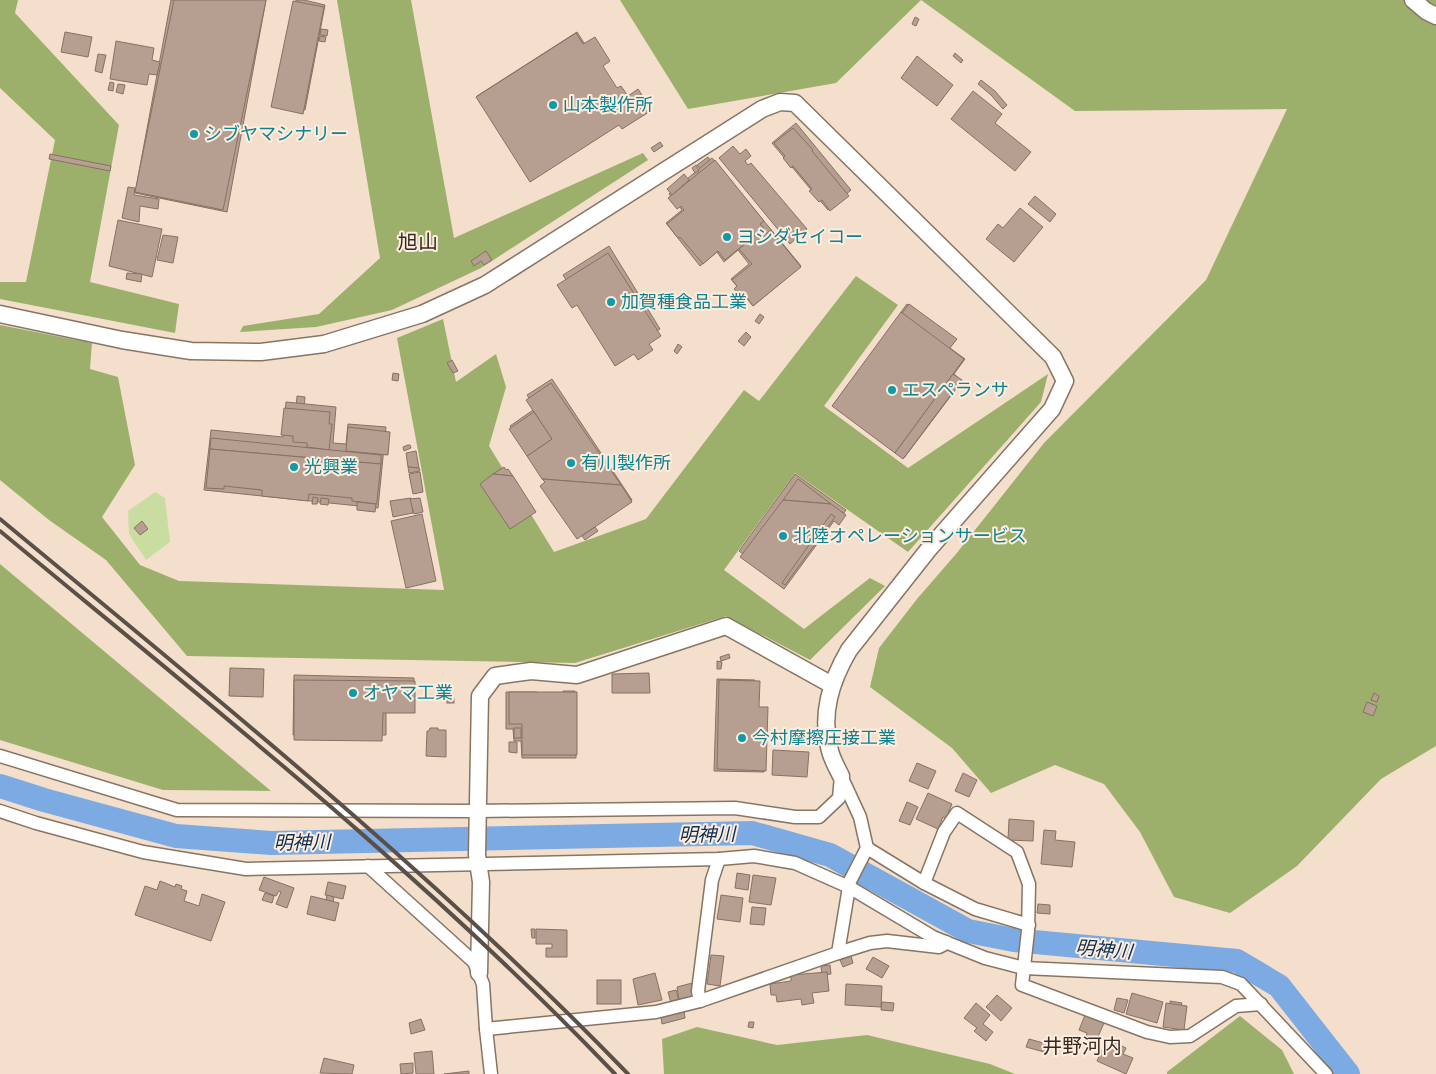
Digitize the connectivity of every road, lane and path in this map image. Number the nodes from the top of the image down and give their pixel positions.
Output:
1 (1413, 0) edge
2 (1436, 16) edge
3 (0, 314) edge
4 (832, 685) junction
5 (0, 756) edge
6 (841, 776) junction
7 (0, 811) edge
8 (477, 817) junction
9 (867, 848) junction
10 (719, 859) junction
11 (478, 860) junction
12 (368, 866) junction
13 (924, 883) junction
14 (849, 884) junction
15 (1028, 928) junction
16 (946, 942) junction
17 (838, 953) junction
18 (1025, 962) junction
19 (478, 973) junction
20 (700, 1001) junction
21 (1261, 1004) junction
22 (486, 1028) junction
23 (491, 1074) edge
24 (1326, 1074) edge

1 - 2 street
3 - 4 street
4 - 6 street
4 - 8 street
5 - 8 street
6 - 8 street
6 - 9 street
7 - 12 street
8 - 11 street
9 - 13 street
9 - 14 street
10 - 11 street
10 - 14 street
10 - 20 street
11 - 12 street
11 - 19 street
12 - 19 street
13 - 15 street
13 - 15 street
14 - 16 street
14 - 17 street
15 - 18 street
16 - 17 street
16 - 18 street
17 - 20 street
18 - 21 street
18 - 21 street
19 - 22 street
20 - 22 street
21 - 24 street
22 - 23 street

